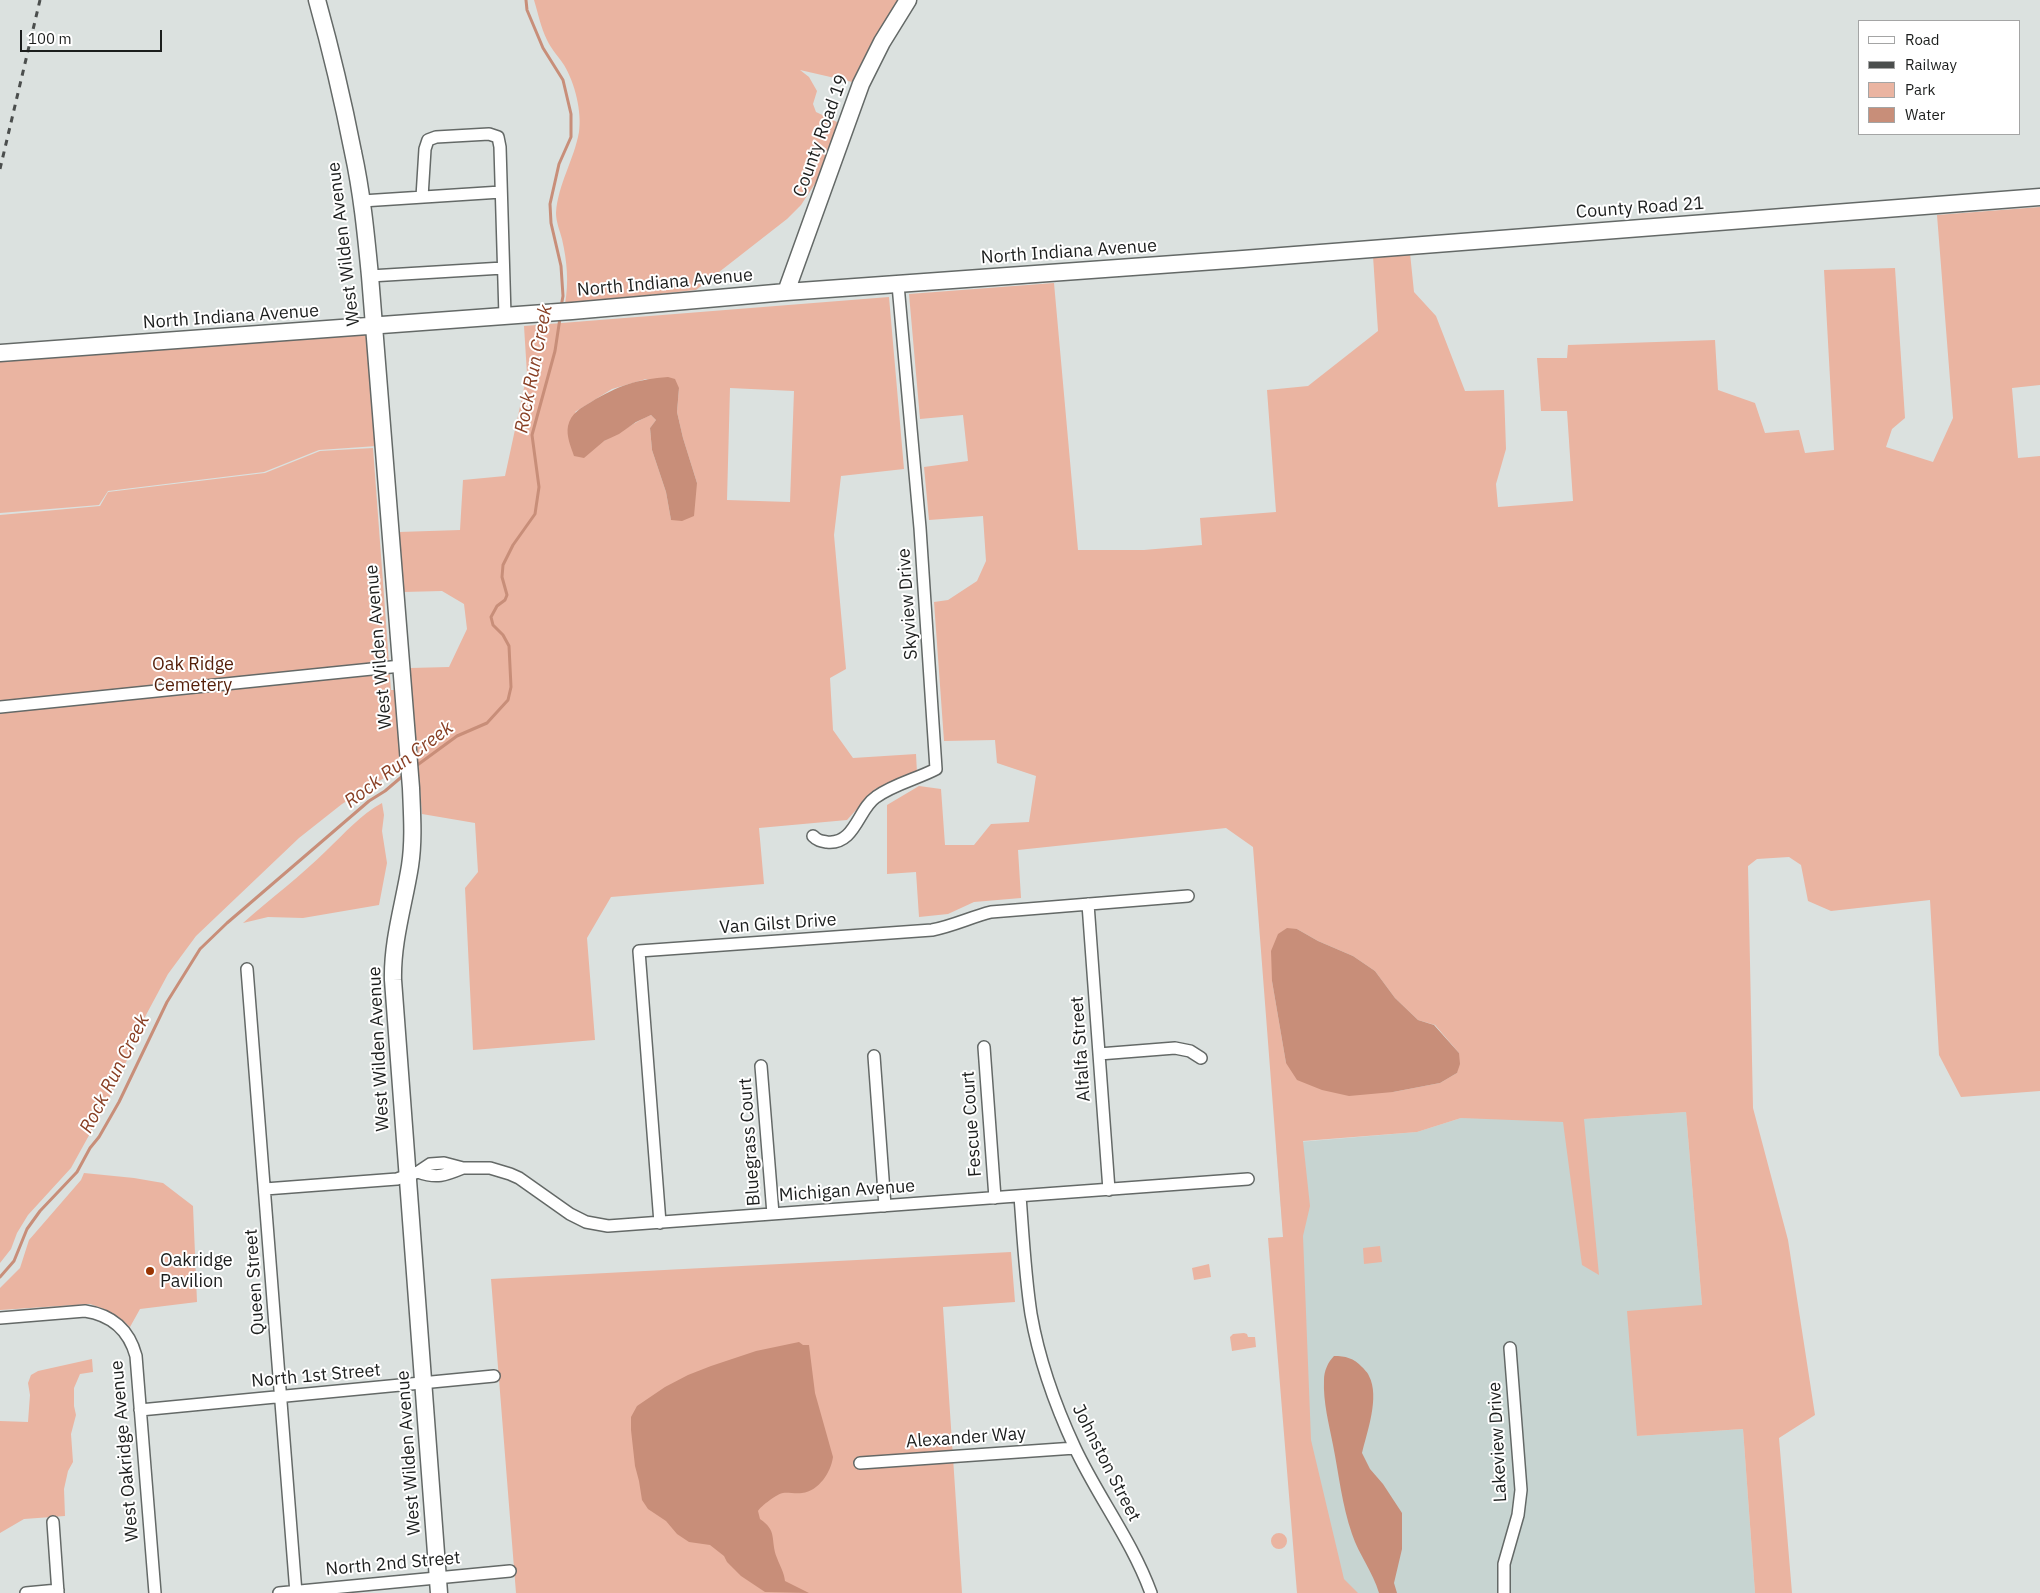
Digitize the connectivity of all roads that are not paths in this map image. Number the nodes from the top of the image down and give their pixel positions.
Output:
1 (316, 0) edge
2 (908, 0) edge
3 (501, 192) junction
4 (422, 197) junction
5 (2040, 197) edge
6 (362, 201) junction
7 (1243, 259) joint
8 (503, 268) junction
9 (370, 276) junction
10 (898, 284) junction
11 (786, 292) junction
12 (505, 316) junction
13 (374, 326) junction
14 (0, 354) edge
15 (401, 666) junction
16 (0, 707) edge
17 (814, 836) dead end
18 (1188, 896) dead end
19 (1088, 904) junction
20 (247, 969) dead end
21 (984, 1047) dead end
22 (1099, 1054) junction
23 (874, 1056) dead end
24 (1201, 1058) dead end
25 (761, 1066) dead end
26 (413, 1174) junction
27 (1248, 1179) dead end
28 (265, 1189) junction
29 (1110, 1190) junction
30 (1020, 1196) junction
31 (995, 1198) junction
32 (885, 1206) junction
33 (773, 1214) junction
34 (660, 1223) junction
35 (0, 1318) edge
36 (1510, 1348) dead end
37 (494, 1376) dead end
38 (424, 1383) junction
39 (281, 1396) junction
40 (140, 1410) junction
41 (1075, 1448) junction
42 (860, 1463) dead end
43 (53, 1522) dead end
44 (510, 1571) dead end
45 (439, 1585) edge
46 (58, 1592) edge
47 (296, 1592) edge
48 (26, 1593) edge
49 (155, 1593) edge
50 (279, 1593) edge
51 (1151, 1593) edge
52 (1504, 1593) edge

1 - 6 street, West Wilden Avenue
2 - 11 street, County Road 19
3 - 4 street
3 - 4 street
3 - 8 street
4 - 6 street
5 - 7 street, County Road 21
6 - 9 street, West Wilden Avenue
7 - 10 street, North Indiana Avenue
8 - 9 street
8 - 12 street
9 - 13 street, West Wilden Avenue
10 - 11 street, North Indiana Avenue
10 - 17 street, Skyview Drive
11 - 12 street, North Indiana Avenue
12 - 13 street, North Indiana Avenue
13 - 14 street, North Indiana Avenue
13 - 15 street, West Wilden Avenue
15 - 16 street
15 - 26 street, West Wilden Avenue
18 - 19 street, Van Gilst Drive
19 - 22 street, Alfalfa Street
19 - 34 street, Van Gilst Drive
20 - 28 street, Queen Street
21 - 31 street, Fescue Court
22 - 24 street
22 - 29 street, Alfalfa Street
23 - 32 street
25 - 33 street, Bluegrass Court
26 - 28 street, Michigan Avenue
26 - 34 street, Michigan Avenue
26 - 38 street, West Wilden Avenue
27 - 29 street, Michigan Avenue
28 - 39 street, Queen Street
29 - 30 street, Michigan Avenue
30 - 31 street, Michigan Avenue
30 - 41 street, Johnston Street
31 - 32 street, Michigan Avenue
32 - 33 street, Michigan Avenue
33 - 34 street, Michigan Avenue
35 - 40 street, West Oakridge Avenue
36 - 52 street, Lakeview Drive
37 - 38 street, North 1st Street
38 - 39 street, North 1st Street
38 - 45 street, West Wilden Avenue
39 - 40 street, North 1st Street
39 - 47 street, Queen Street
40 - 49 street, West Oakridge Avenue
41 - 42 street, Alexander Way
41 - 51 street, Johnston Street
43 - 46 street
44 - 45 street, North 2nd Street
45 - 47 street, North 2nd Street
46 - 48 street
47 - 50 street, North 2nd Street

